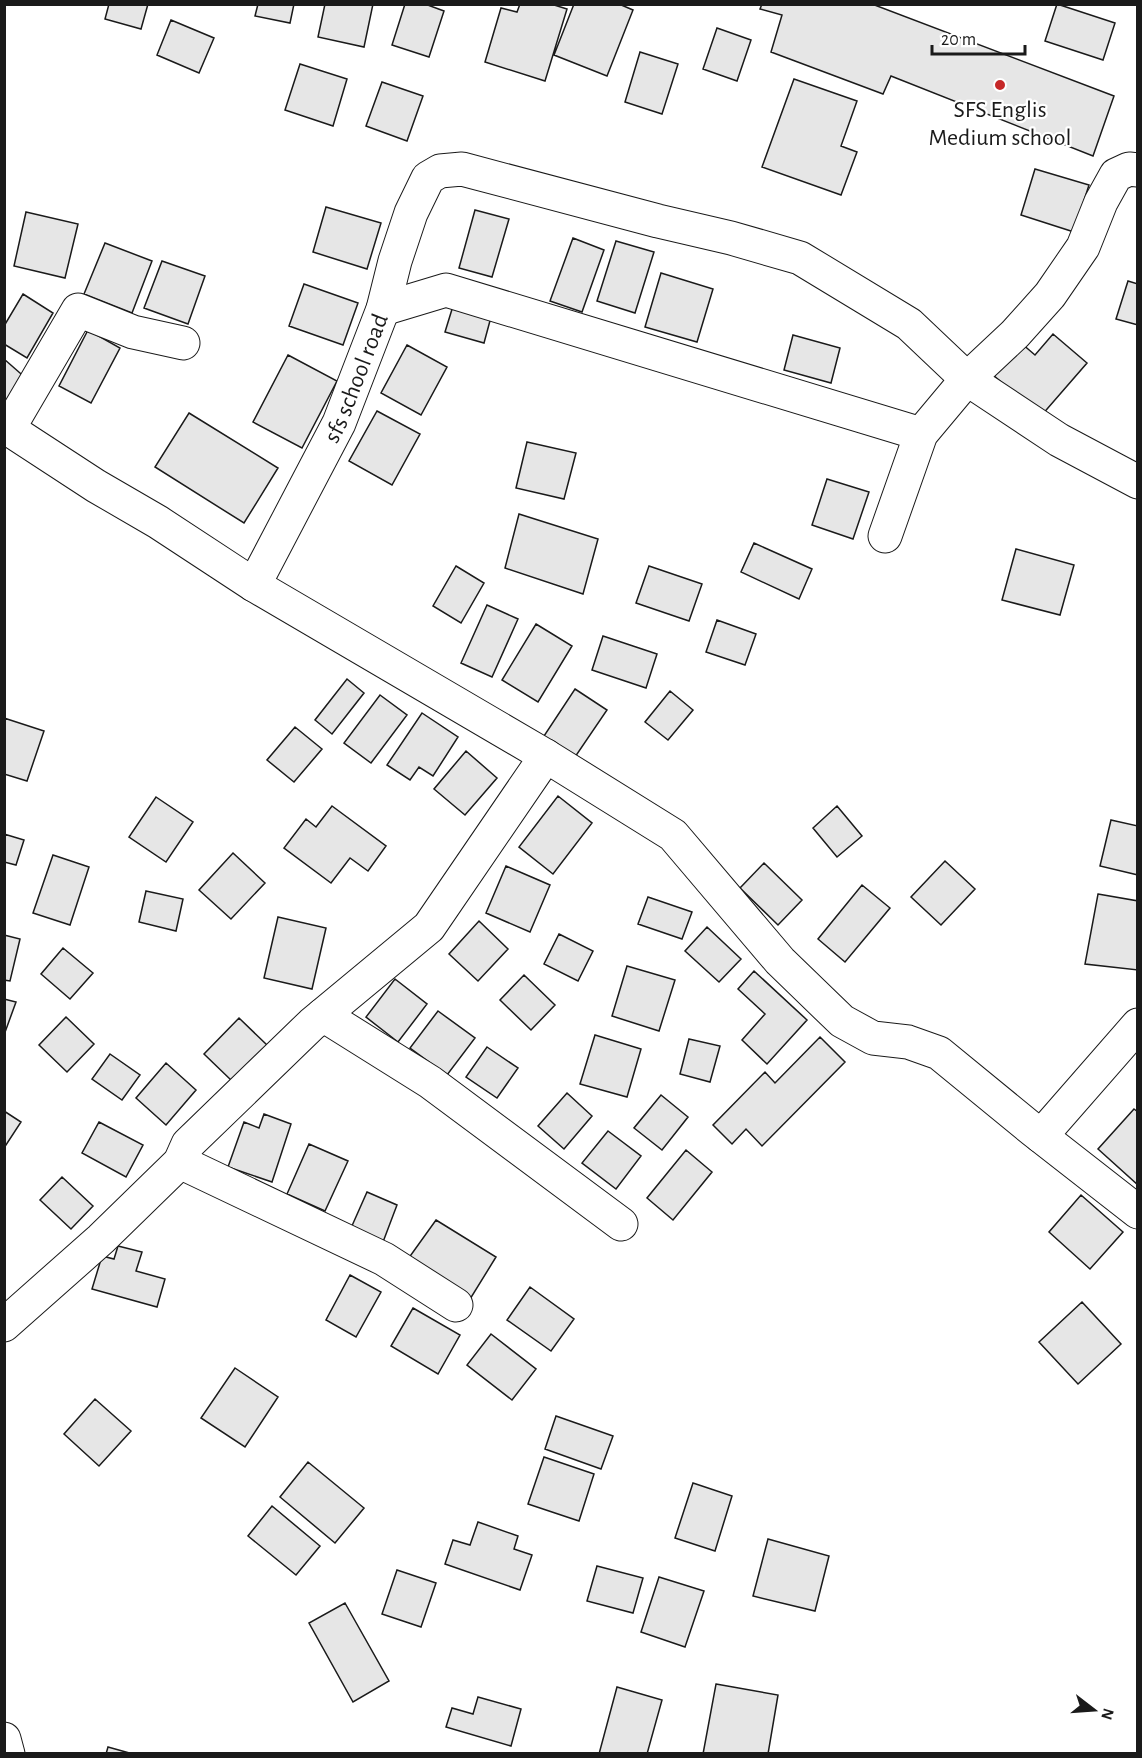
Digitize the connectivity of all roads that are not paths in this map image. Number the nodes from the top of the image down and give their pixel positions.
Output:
1 (1135, 160) edge
2 (383, 309) junction
3 (183, 343) dead end
4 (967, 379) junction
5 (7, 427) edge
6 (921, 434) junction
7 (1137, 482) edge
8 (885, 536) dead end
9 (254, 585) junction
10 (546, 756) junction
11 (323, 1015) junction
12 (1137, 1025) edge
13 (1041, 1136) junction
14 (180, 1162) junction
15 (1137, 1212) edge
16 (621, 1224) dead end
17 (456, 1305) dead end
18 (4, 1325) edge
19 (4, 1739) edge
20 (8, 1754) edge

1 - 4 street
2 - 4 street
2 - 6 street, sfs school road
2 - 9 street, sfs school road
3 - 5 street
4 - 6 street
4 - 7 street
5 - 9 street
6 - 8 street
9 - 10 street
10 - 11 street
10 - 13 street
11 - 14 street
11 - 16 street
12 - 13 street
13 - 15 street
14 - 17 street
14 - 18 street
19 - 20 street

